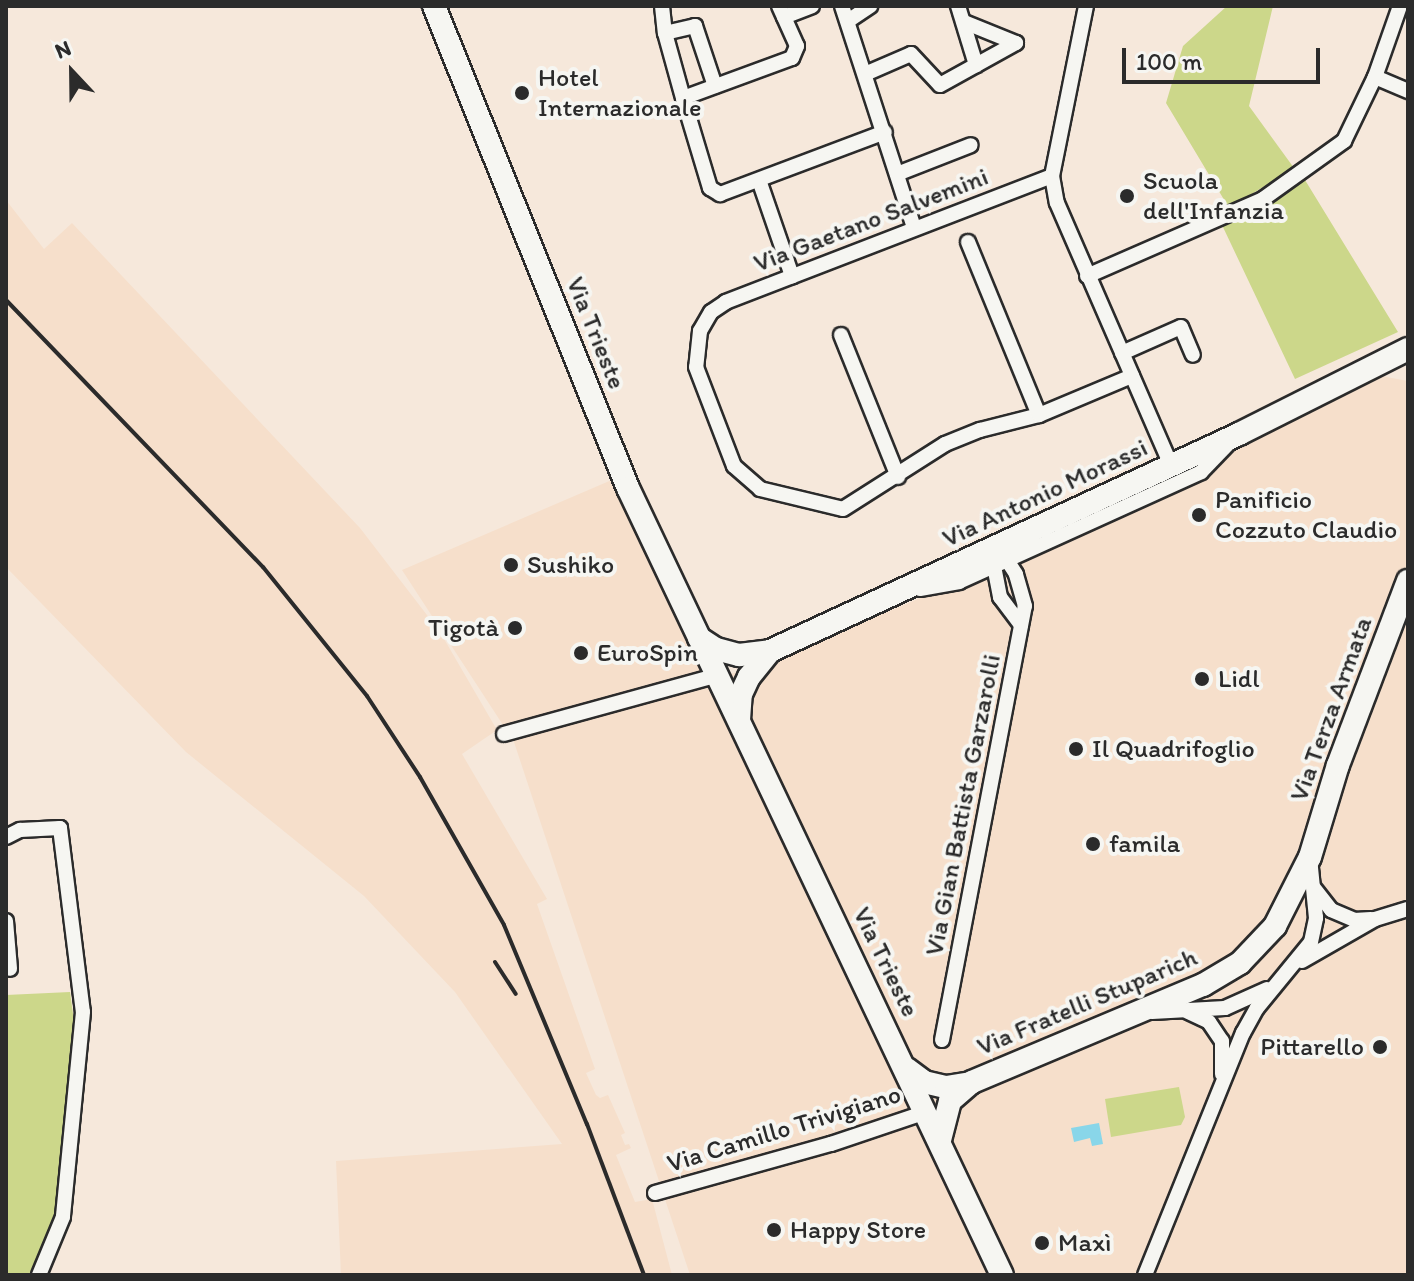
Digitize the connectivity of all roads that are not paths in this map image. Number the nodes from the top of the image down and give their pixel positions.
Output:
1 (434, 6) edge
2 (662, 6) edge
3 (812, 6) edge
4 (842, 6) edge
5 (870, 6) edge
6 (958, 6) edge
7 (1086, 6) edge
8 (1400, 6) edge
9 (782, 11) edge
10 (848, 21) junction
11 (964, 22) junction
12 (665, 33) junction
13 (976, 65) junction
14 (865, 74) junction
15 (1375, 77) junction
16 (715, 86) junction
17 (1408, 91) edge
18 (683, 98) junction
19 (885, 132) junction
20 (971, 145) dead end
21 (897, 174) junction
22 (1052, 176) junction
23 (759, 180) junction
24 (914, 228) junction
25 (968, 242) dead end
26 (792, 276) junction
27 (1087, 276) junction
28 (841, 335) dead end
29 (1408, 349) edge
30 (1122, 353) junction
31 (1193, 355) dead end
32 (1374, 367) junction
33 (1408, 368) edge
34 (1132, 376) junction
35 (1039, 415) junction
36 (1239, 434) junction
37 (1171, 465) junction
38 (898, 477) junction
39 (1000, 563) junction
40 (1408, 581) edge
41 (888, 596) junction
42 (1021, 625) junction
43 (699, 638) junction
44 (766, 655) junction
45 (718, 675) junction
46 (739, 721) junction
47 (504, 734) dead end
48 (6, 837) edge
49 (1310, 857) junction
50 (1314, 888) junction
51 (1408, 909) edge
52 (1375, 919) junction
53 (6, 921) edge
54 (1275, 926) joint
55 (1292, 968) junction
56 (10, 969) dead end
57 (1275, 985) junction
58 (1184, 1010) junction
59 (1140, 1012) junction
60 (942, 1040) dead end
61 (906, 1068) junction
62 (972, 1082) junction
63 (1220, 1086) junction
64 (950, 1101) junction
65 (926, 1112) junction
66 (940, 1140) junction
67 (655, 1193) dead end
68 (39, 1275) edge
69 (1002, 1275) edge
70 (1145, 1275) edge

1 - 43 main road, Via Trieste
2 - 12 street
3 - 9 street
4 - 10 street
5 - 10 street
6 - 11 street
7 - 22 street
8 - 15 street
9 - 16 street
10 - 14 street
11 - 13 street
11 - 13 street
12 - 16 street
12 - 18 street
13 - 14 street
14 - 19 street
15 - 17 street
15 - 27 street
16 - 18 street
18 - 23 street
19 - 21 street
19 - 23 street
20 - 21 street
21 - 24 street
22 - 24 street, Via Gaetano Salvemini
22 - 27 street
23 - 26 street
24 - 26 street, Via Gaetano Salvemini
25 - 35 street
26 - 38 street, Via Gaetano Salvemini
27 - 30 street
28 - 38 street
29 - 32 main road, Via Antonio Morassi
30 - 31 street
30 - 34 street
32 - 33 main road
32 - 36 main road, Via Antonio Morassi
34 - 35 street
34 - 37 street
35 - 38 street
36 - 37 main road, Via Antonio Morassi
36 - 39 street
37 - 41 main road, Via Antonio Morassi
39 - 41 street
39 - 42 street, Via Gian Battista Garzarolli
39 - 42 street, Via Gian Battista Garzarolli
40 - 49 main road, Via Terza Armata
41 - 44 main road, Via Antonio Morassi
42 - 60 street, Via Gian Battista Garzarolli
43 - 44 main road, Via Antonio Morassi
43 - 45 main road, Via Trieste
44 - 45 main road
44 - 46 main road
45 - 46 main road, Via Trieste
45 - 47 street
46 - 61 main road, Via Trieste
48 - 68 street
49 - 50 street, Via Terza Armata
49 - 54 main road, Via Terza Armata
50 - 52 street
50 - 55 street, Via Terza Armata
51 - 52 street
52 - 55 street
53 - 56 street
54 - 59 main road, Via Fratelli Stuparich
55 - 57 street, Via Terza Armata
57 - 58 street
57 - 63 street, Via Terza Armata
58 - 59 street
58 - 63 street, Via Terza Armata
59 - 62 main road, Via Fratelli Stuparich
61 - 62 main road
61 - 65 main road, Via Trieste
62 - 64 main road, Via Fratelli Stuparich
63 - 70 street, Via Terza Armata
64 - 65 main road, Via Fratelli Stuparich
64 - 66 main road
65 - 66 main road, Via Trieste
65 - 67 street, Via Camillo Trivigiano
66 - 69 main road, Via Trieste

